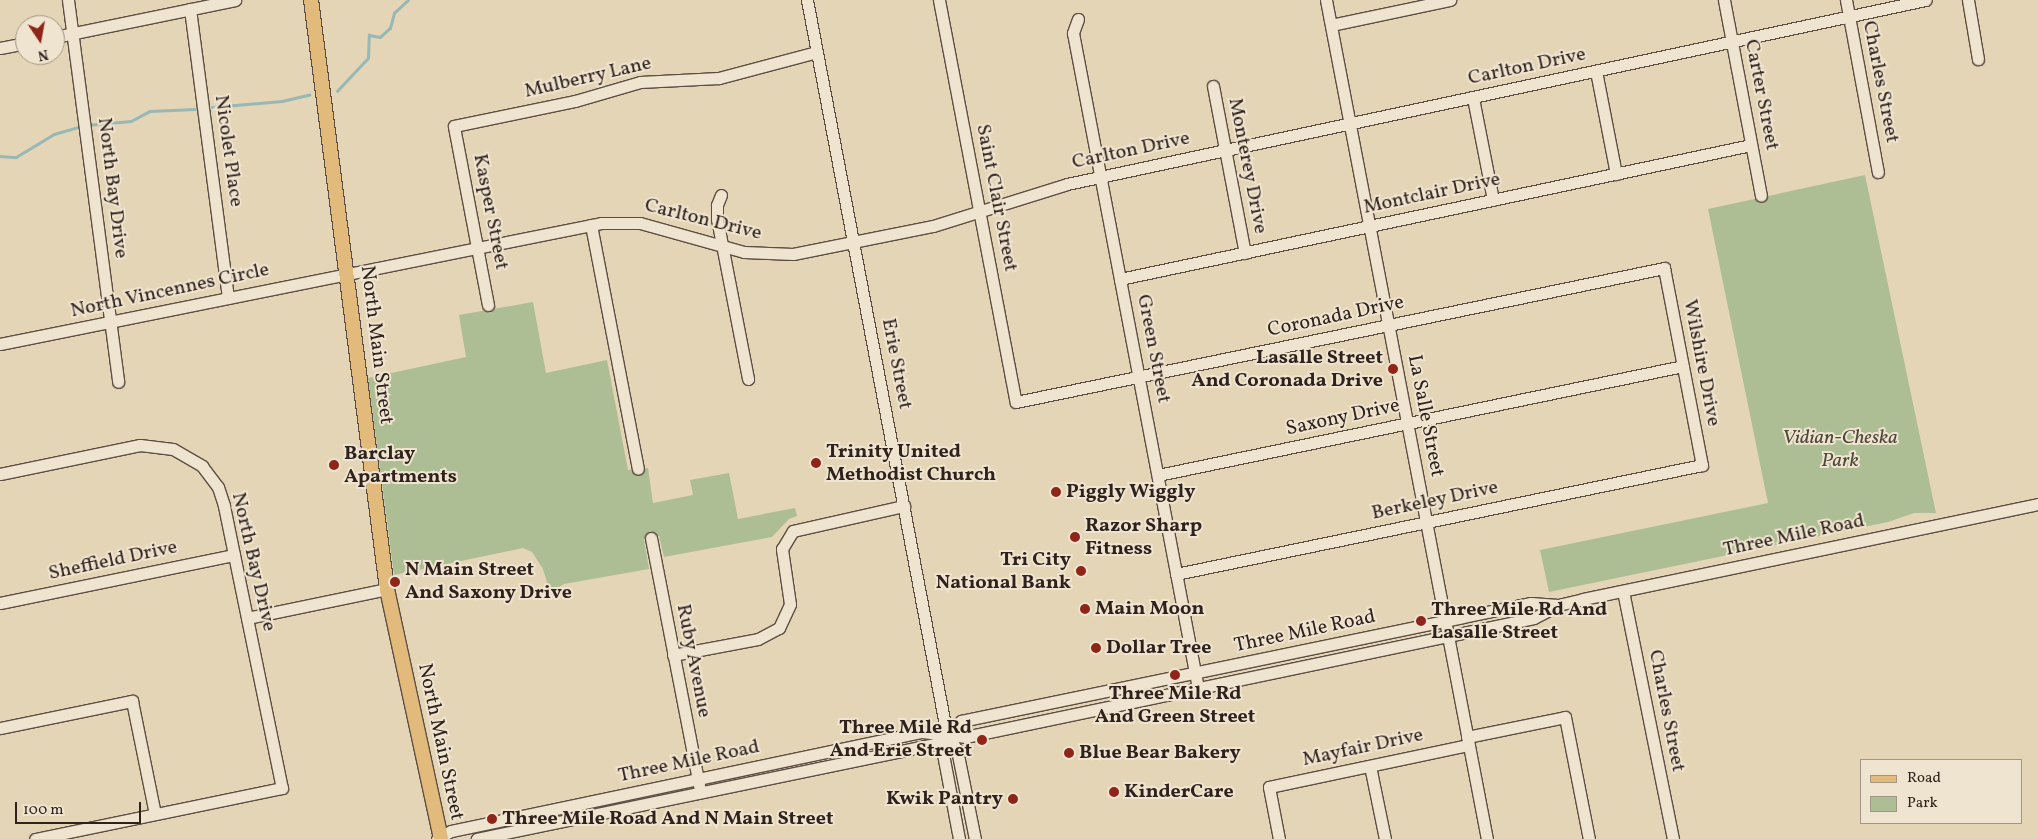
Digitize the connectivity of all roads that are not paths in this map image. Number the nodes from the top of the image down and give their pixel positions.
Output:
1 (68, 0) edge
2 (235, 0) edge
3 (311, 0) edge
4 (807, 0) edge
5 (939, 0) edge
6 (1326, 0) edge
7 (1450, 0) edge
8 (1724, 0) edge
9 (1846, 0) edge
10 (1925, 0) edge
11 (1968, 0) edge
12 (190, 9) junction
13 (1849, 17) junction
14 (1078, 19) dead end
15 (1331, 25) junction
16 (74, 34) junction
17 (65, 35) edge
18 (1732, 42) junction
19 (15, 45) edge
20 (0, 48) edge
21 (817, 52) junction
22 (1978, 59) dead end
23 (1596, 71) junction
24 (1213, 86) dead end
25 (1473, 98) junction
26 (1350, 124) junction
27 (454, 126) joint
28 (1752, 145) junction
29 (1225, 150) junction
30 (1878, 172) dead end
31 (1616, 174) junction
32 (1101, 177) junction
33 (721, 195) dead end
34 (1761, 196) dead end
35 (1493, 200) junction
36 (980, 212) junction
37 (591, 225) junction
38 (1370, 226) junction
39 (854, 242) junction
40 (723, 246) junction
41 (478, 248) junction
42 (1245, 253) junction
43 (1664, 268) joint
44 (347, 274) junction
45 (1120, 279) junction
46 (228, 298) junction
47 (488, 305) dead end
48 (111, 322) junction
49 (1389, 325) junction
50 (0, 344) edge
51 (1683, 366) junction
52 (1139, 377) junction
53 (748, 379) dead end
54 (118, 382) dead end
55 (1016, 402) joint
56 (1408, 423) junction
57 (1702, 465) joint
58 (638, 469) dead end
59 (0, 474) edge
60 (1158, 475) junction
61 (2038, 504) edge
62 (904, 506) junction
63 (1426, 522) junction
64 (651, 538) dead end
65 (234, 556) junction
66 (1176, 574) junction
67 (387, 589) junction
68 (1622, 591) junction
69 (0, 603) edge
70 (1558, 605) junction
71 (247, 618) junction
72 (1446, 622) junction
73 (1449, 636) junction
74 (673, 655) junction
75 (1196, 674) junction
76 (1198, 688) junction
77 (0, 728) edge
78 (947, 735) junction
79 (1468, 741) junction
80 (1370, 766) junction
81 (699, 785) junction
82 (155, 814) junction
83 (972, 825) junction
84 (958, 834) edge
85 (35, 839) edge
86 (441, 839) edge
87 (477, 839) edge
88 (975, 839) edge
89 (1279, 839) edge
90 (1385, 839) edge
91 (1487, 839) edge
92 (1589, 839) edge
93 (1673, 839) edge

1 - 16 street, North Bay Drive
2 - 12 street
3 - 44 main road, North Main Street
4 - 21 street, Erie Street
5 - 36 street, Saint Clair Street
6 - 15 street, La Salle Street
7 - 15 street
8 - 18 street, Carter Street
9 - 13 street, Charles Street
10 - 13 street, Carlton Drive
11 - 22 street
12 - 16 street
12 - 46 street, Nicolet Place
13 - 18 street, Carlton Drive
13 - 30 street, Charles Street
14 - 32 street, Green Street
15 - 26 street, La Salle Street
16 - 17 street
16 - 48 street, North Bay Drive
18 - 23 street, Carlton Drive
18 - 28 street, Carter Street
19 - 20 street
21 - 27 street, Mulberry Lane
21 - 39 street, Erie Street
23 - 25 street, Carlton Drive
23 - 31 street
24 - 29 street, Monterey Drive
25 - 26 street, Carlton Drive
25 - 35 street
26 - 29 street, Carlton Drive
26 - 38 street, La Salle Street
27 - 41 street, Kasper Street
28 - 31 street, Montclair Drive
28 - 34 street, Carter Street
29 - 32 street, Carlton Drive
29 - 42 street, Monterey Drive
31 - 35 street, Montclair Drive
32 - 36 street, Carlton Drive
32 - 45 street, Green Street
33 - 40 street
35 - 38 street, Montclair Drive
36 - 39 street, Carlton Drive
36 - 55 street, Saint Clair Street
37 - 40 street, Carlton Drive
37 - 41 street, Carlton Drive
37 - 58 street
38 - 42 street, Montclair Drive
38 - 49 street, La Salle Street
39 - 40 street, Carlton Drive
39 - 62 street, Erie Street
40 - 53 street
41 - 44 street, Carlton Drive
41 - 47 street, Kasper Street
42 - 45 street, Montclair Drive
43 - 49 street, Coronada Drive
43 - 51 street, Wilshire Drive
44 - 46 street, North Vincennes Circle
44 - 67 main road, North Main Street
45 - 52 street, Green Street
46 - 48 street, North Vincennes Circle
48 - 50 street, North Vincennes Circle
48 - 54 street, North Bay Drive
49 - 52 street, Coronada Drive
49 - 56 street, La Salle Street
51 - 56 street, Saxony Drive
51 - 57 street, Wilshire Drive
52 - 55 street, Coronada Drive
52 - 60 street, Green Street
56 - 60 street, Saxony Drive
56 - 63 street, La Salle Street
57 - 63 street, Berkeley Drive
59 - 65 street, North Bay Drive
60 - 66 street, Green Street
61 - 68 street, Three Mile Road
62 - 74 street
62 - 78 street, Erie Street
63 - 66 street, Berkeley Drive
63 - 72 street, La Salle Street
64 - 74 street, Ruby Avenue
65 - 69 street, Sheffield Drive
65 - 71 street, North Bay Drive
66 - 75 street, Green Street
67 - 71 street
67 - 86 main road, North Main Street
68 - 70 street, Three Mile Road
68 - 93 street, Charles Street
70 - 72 street, Three Mile Road
70 - 73 street, Three Mile Road
71 - 82 street, North Bay Drive
72 - 73 street, La Salle Street
72 - 75 street, Three Mile Road
73 - 76 street, Three Mile Road
73 - 79 street, La Salle Street
74 - 81 street, Ruby Avenue
75 - 76 street, Green Street
75 - 78 street, Three Mile Road
76 - 78 street, Three Mile Road
77 - 82 street
78 - 81 street, Three Mile Road
78 - 83 street, Erie Street
78 - 84 street, Erie Street
79 - 80 street, Mayfair Drive
79 - 91 street, La Salle Street
79 - 92 street, Mayfair Drive
80 - 89 street, Mayfair Drive
80 - 90 street
81 - 86 street, Three Mile Road
81 - 87 street, Three Mile Road
82 - 85 street
83 - 84 street
83 - 88 street, Erie Street

